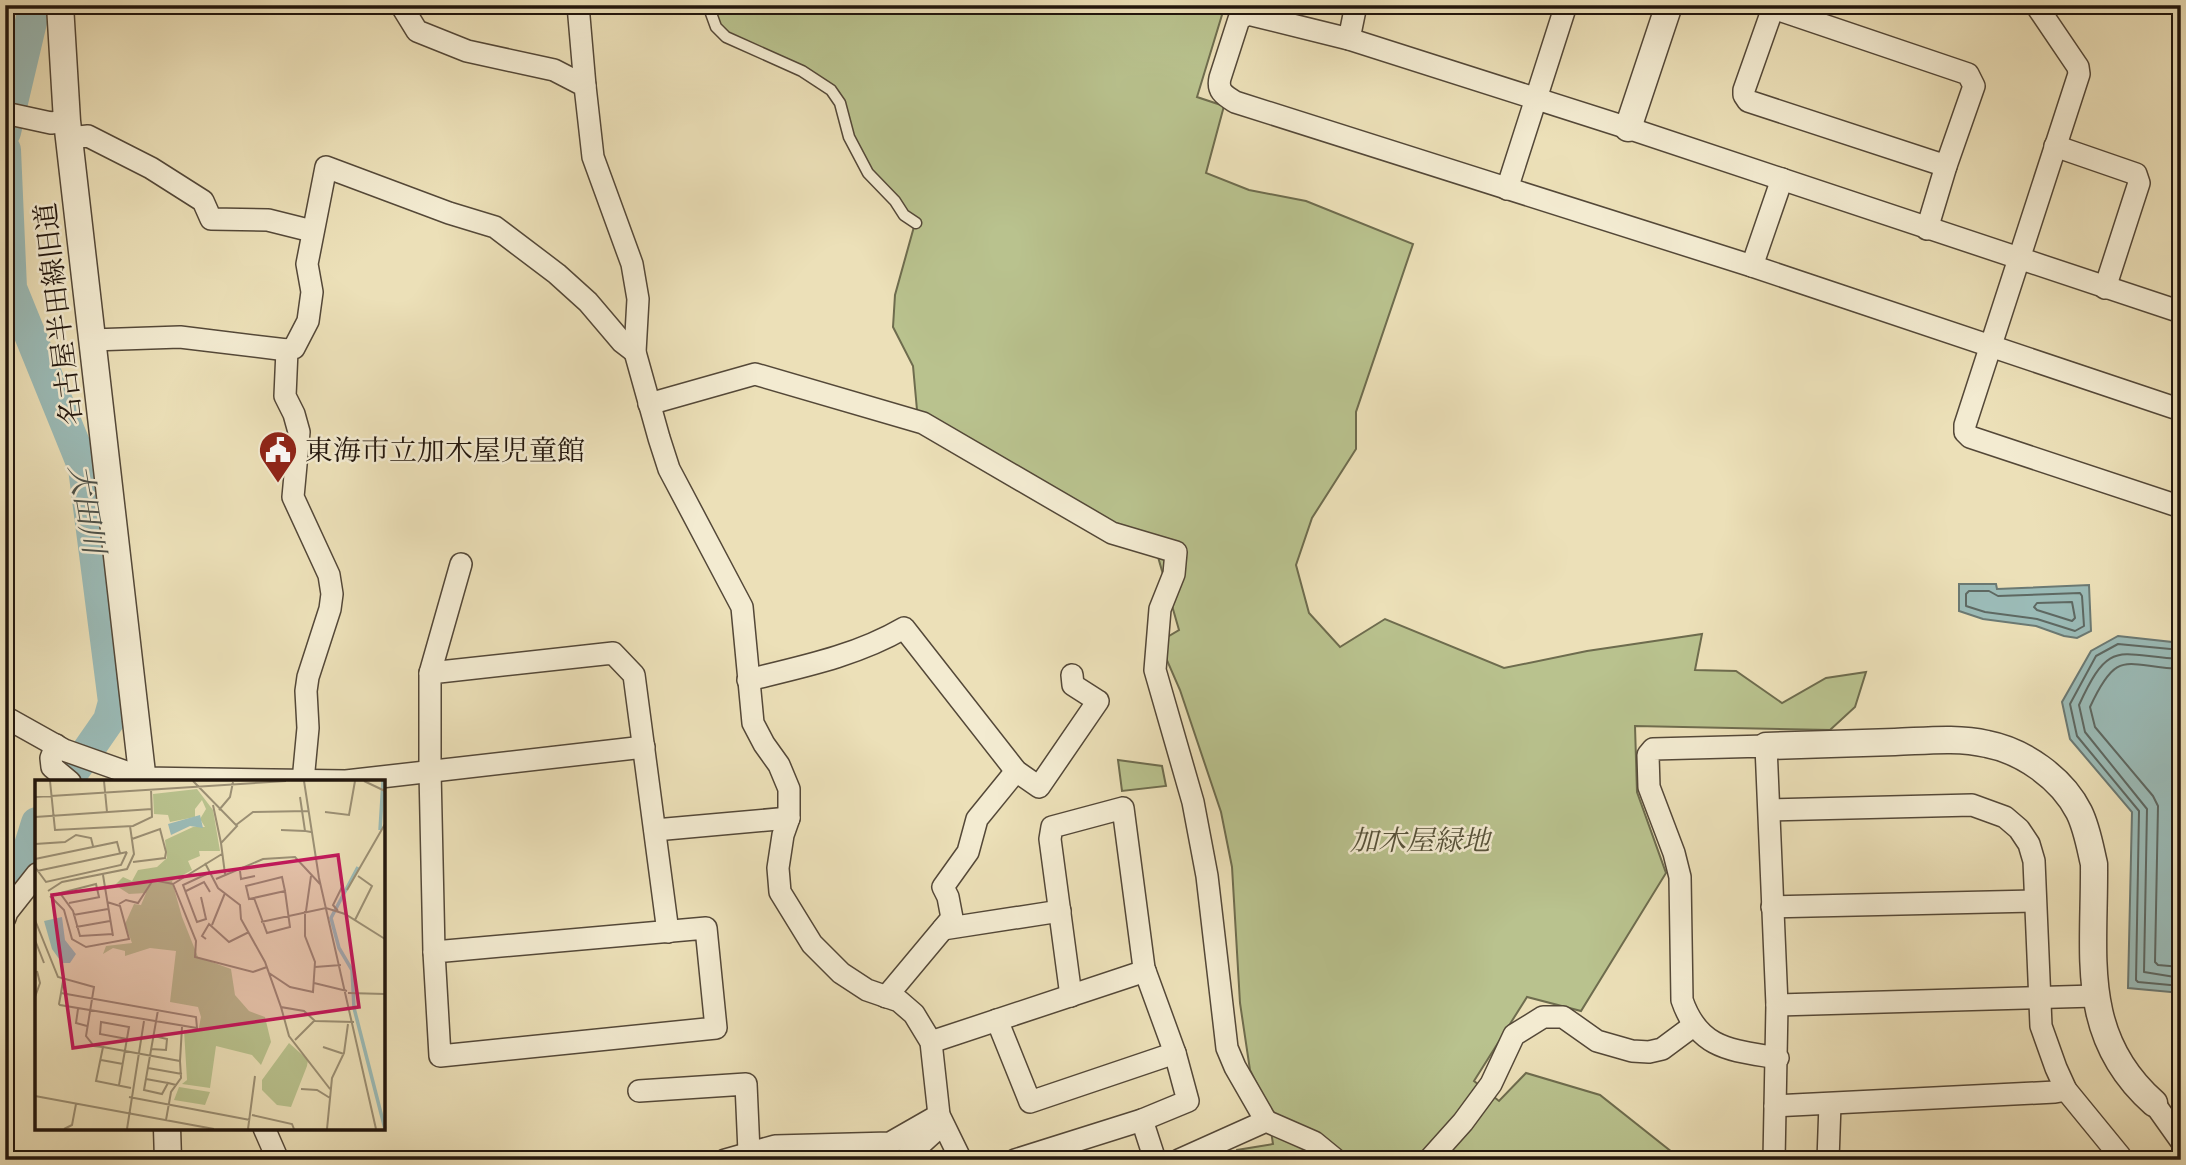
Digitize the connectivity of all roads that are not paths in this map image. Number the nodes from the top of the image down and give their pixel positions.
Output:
1 (60, 5) edge
2 (401, 5) edge
3 (578, 5) edge
4 (708, 5) edge
5 (1356, 5) edge
6 (1566, 5) edge
7 (1669, 5) edge
8 (2036, 5) edge
9 (1774, 7) edge
10 (1349, 39) junction
11 (585, 86) junction
12 (1537, 99) junction
13 (13, 115) edge
14 (1628, 128) junction
15 (68, 130) junction
16 (2055, 146) junction
17 (1946, 166) junction
18 (1782, 179) junction
19 (1507, 190) junction
20 (916, 223) dead end
21 (1927, 229) junction
22 (312, 231) junction
23 (2019, 260) junction
24 (1752, 266) junction
25 (2105, 288) junction
26 (2181, 312) edge
27 (92, 340) junction
28 (1992, 346) junction
29 (287, 350) junction
30 (635, 352) junction
31 (649, 404) junction
32 (2181, 410) edge
33 (2181, 507) edge
34 (461, 564) dead end
35 (430, 673) junction
36 (1072, 675) dead end
37 (748, 680) junction
38 (5, 717) edge
39 (1766, 746) junction
40 (644, 747) junction
41 (60, 748) junction
42 (430, 771) junction
43 (1016, 771) junction
44 (65, 778) edge
45 (143, 780) edge
46 (297, 780) edge
47 (336, 780) edge
48 (1770, 810) junction
49 (789, 818) junction
50 (655, 830) junction
51 (35, 877) edge
52 (2035, 901) junction
53 (1772, 907) junction
54 (1060, 911) junction
55 (5, 918) edge
56 (943, 929) junction
57 (668, 932) junction
58 (434, 953) junction
59 (1145, 971) junction
60 (1071, 996) junction
61 (2095, 996) junction
62 (886, 997) junction
63 (2038, 998) junction
64 (1777, 1005) junction
65 (997, 1020) junction
66 (1693, 1026) junction
67 (931, 1042) junction
68 (1175, 1053) junction
69 (1777, 1058) junction
70 (2066, 1090) junction
71 (639, 1091) dead end
72 (2154, 1103) junction
73 (1830, 1104) junction
74 (1775, 1106) junction
75 (939, 1115) junction
76 (1142, 1120) junction
77 (1266, 1121) junction
78 (2181, 1122) edge
79 (167, 1130) edge
80 (265, 1130) edge
81 (2181, 1141) edge
82 (749, 1152) junction
83 (865, 1152) edge
84 (168, 1160) edge
85 (278, 1160) edge
86 (724, 1160) edge
87 (902, 1160) edge
88 (961, 1160) edge
89 (1015, 1160) edge
90 (1155, 1160) edge
91 (1179, 1160) edge
92 (1336, 1160) edge
93 (1429, 1160) edge
94 (1774, 1160) edge
95 (1828, 1160) edge
96 (2121, 1160) edge

1 - 15 street, 名古屋半田線旧道
2 - 11 street
3 - 11 street
4 - 20 lane
5 - 10 street
6 - 12 street
7 - 14 street
8 - 16 street
9 - 17 street
9 - 17 street
10 - 12 street
10 - 19 street
11 - 30 street
12 - 14 street
12 - 19 street
13 - 15 street
14 - 18 street
15 - 22 street
15 - 27 street, 名古屋半田線旧道
16 - 23 street
16 - 25 street
17 - 21 street
18 - 21 street
18 - 24 street
19 - 24 street
21 - 23 street
22 - 29 street
22 - 30 street
23 - 25 street
23 - 28 street
24 - 28 street
25 - 26 street
27 - 29 street
27 - 45 street, 名古屋半田線旧道
28 - 32 street
28 - 33 street
29 - 46 street
30 - 31 street
31 - 37 street
31 - 77 street
34 - 35 street
35 - 40 street
35 - 42 street
36 - 43 street
37 - 43 street
37 - 49 street
38 - 41 street
39 - 48 street
39 - 61 street
39 - 66 street
40 - 42 street
40 - 50 street
41 - 44 street
41 - 45 street
42 - 47 street
42 - 58 street
43 - 56 street
48 - 52 street
48 - 53 street
49 - 50 street
49 - 62 street
50 - 57 street
51 - 55 street
52 - 53 street
52 - 63 street
53 - 64 street
54 - 56 street
54 - 59 street
54 - 60 street
56 - 62 street
57 - 58 street
57 - 58 street
59 - 60 street
59 - 68 street
60 - 65 street
61 - 63 street
61 - 72 street
62 - 67 street
63 - 64 street
63 - 70 street
64 - 69 street
65 - 67 street
65 - 68 street
66 - 69 street
66 - 93 street
67 - 75 street
68 - 76 street
69 - 74 street
70 - 73 street
70 - 96 street
71 - 82 street
72 - 78 street
72 - 81 street
73 - 74 street
73 - 95 street
74 - 94 street
75 - 83 street
75 - 87 street
75 - 88 street
76 - 89 street
76 - 90 street
77 - 91 street
77 - 92 street
79 - 84 street
80 - 85 street
82 - 83 street
82 - 86 street

